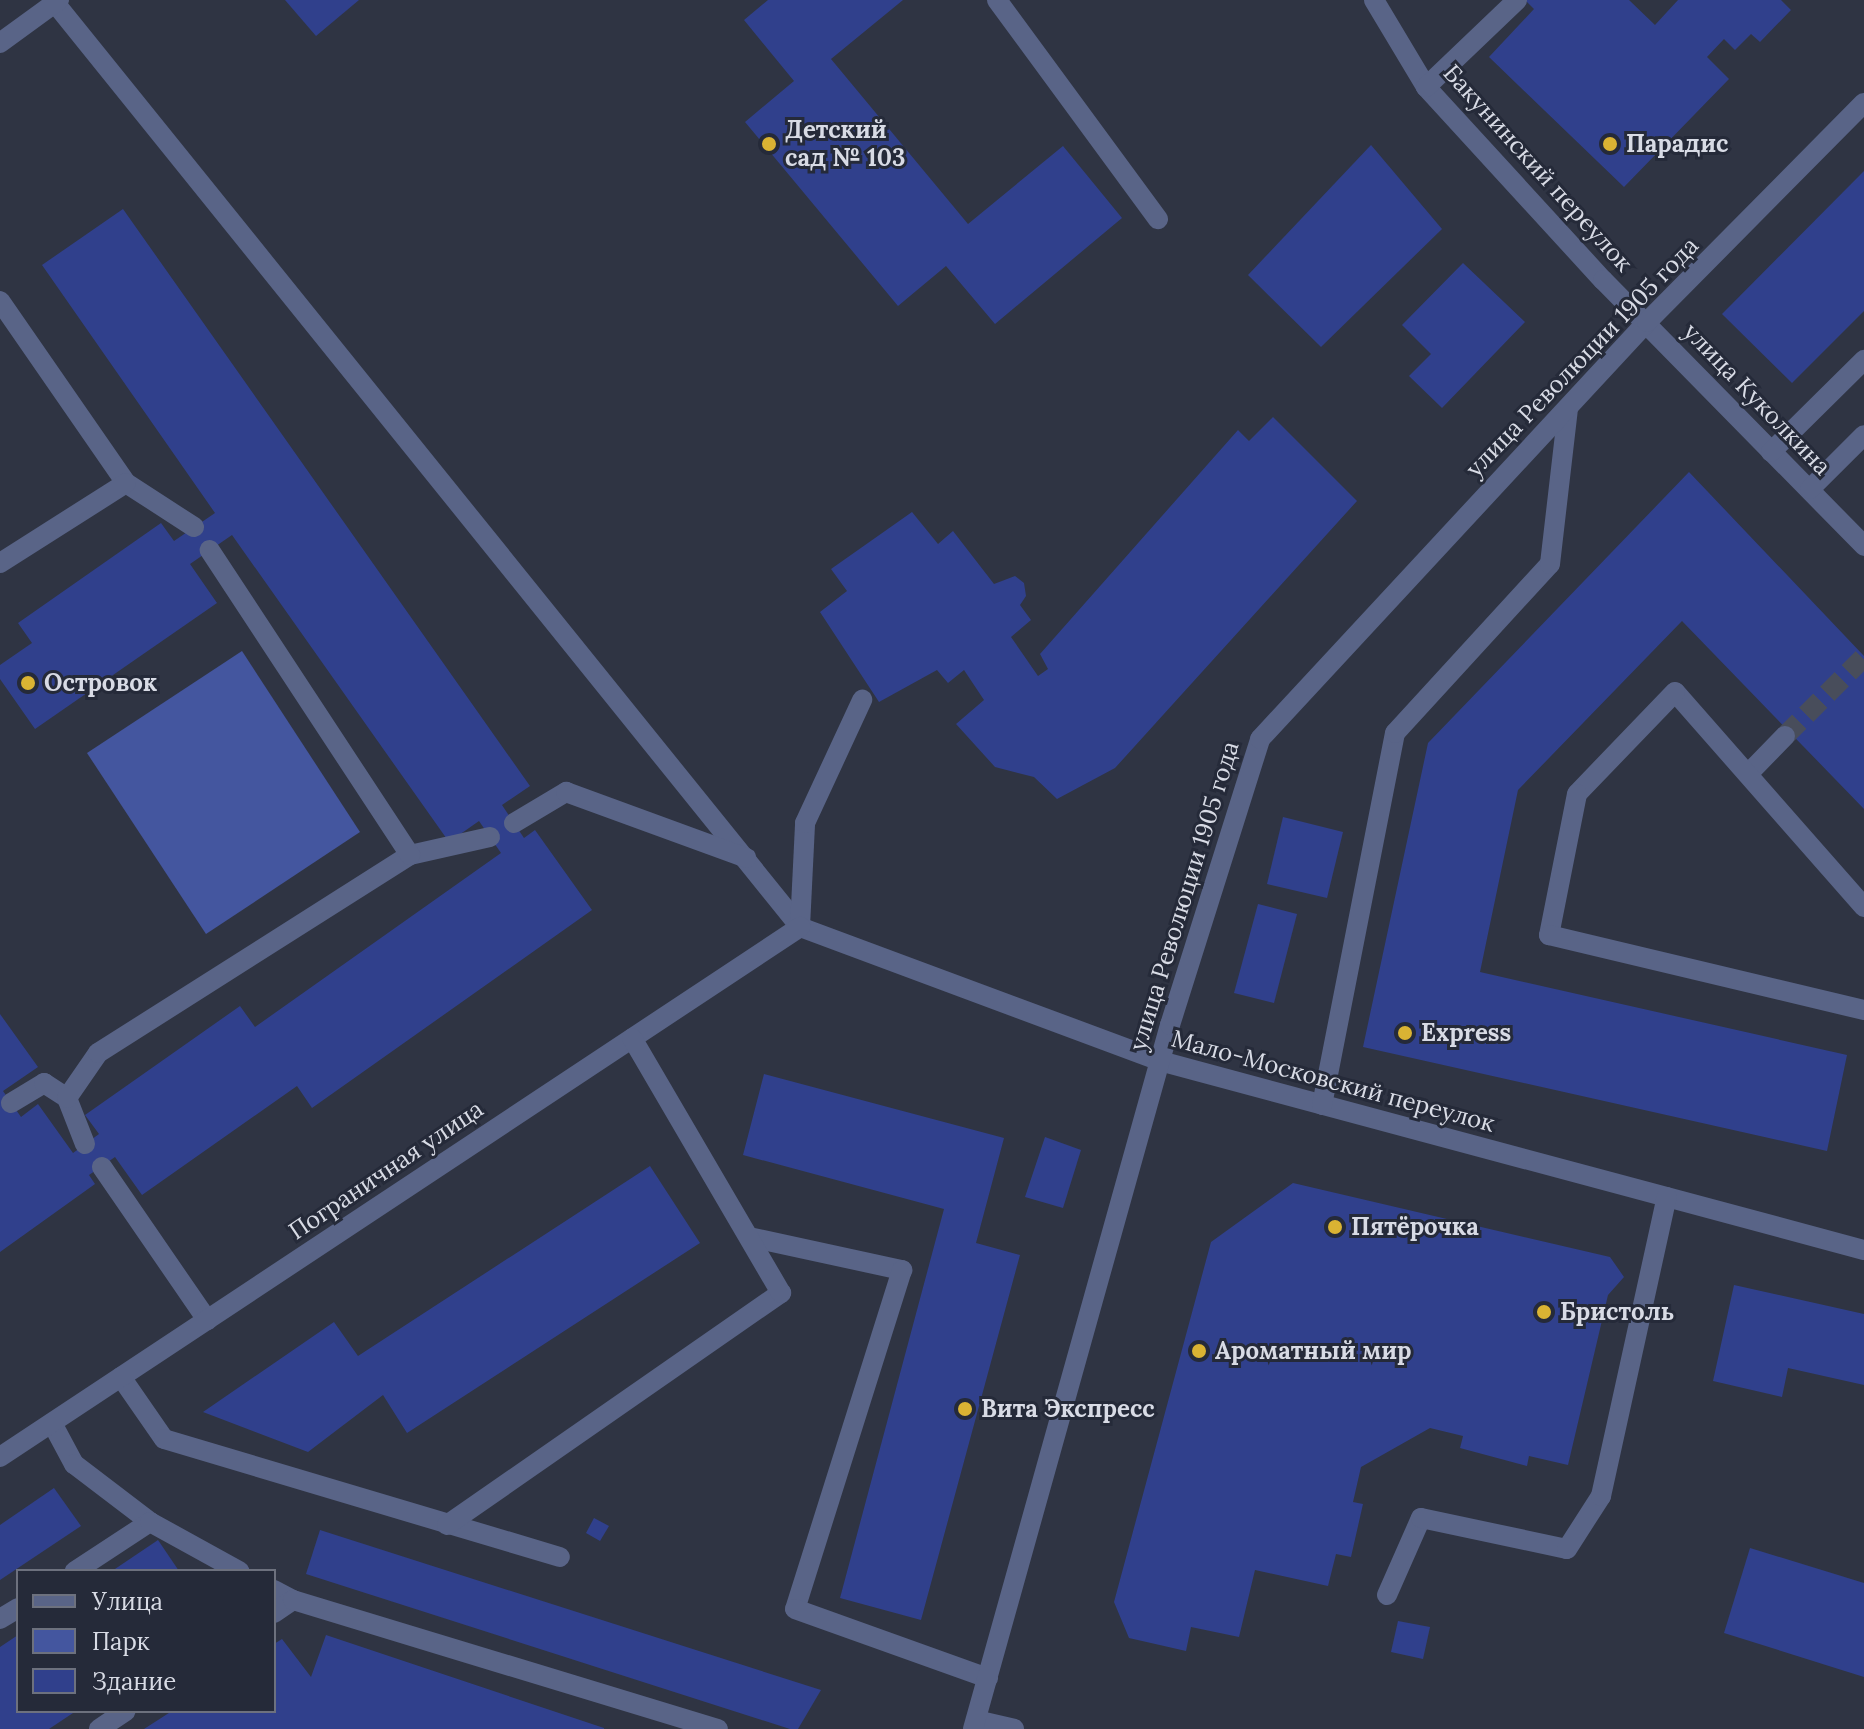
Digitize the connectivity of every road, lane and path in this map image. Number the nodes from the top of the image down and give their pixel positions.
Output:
1 (997, 0) edge
2 (1374, 0) edge
3 (1517, 0) edge
4 (57, 2) edge
5 (0, 43) edge
6 (1426, 87) junction
7 (1864, 103) edge
8 (1158, 219) dead end
9 (0, 301) edge
10 (1647, 322) junction
11 (1864, 360) edge
12 (1568, 408) junction
13 (1864, 435) edge
14 (1771, 452) junction
15 (126, 483) junction
16 (1810, 489) junction
17 (194, 527) dead end
18 (1864, 546) edge
19 (210, 550) dead end
20 (0, 563) edge
21 (862, 700) dead end
22 (1785, 736) tunnel mouth
23 (1748, 774) junction
24 (514, 823) dead end
25 (490, 837) dead end
26 (410, 855) junction
27 (746, 858) junction
28 (1864, 907) edge
29 (800, 927) junction
30 (1864, 1010) edge
31 (632, 1038) junction
32 (1160, 1061) junction
33 (67, 1098) junction
34 (11, 1103) dead end
35 (1322, 1105) junction
36 (85, 1144) dead end
37 (102, 1167) dead end
38 (1667, 1197) junction
39 (749, 1237) junction
40 (1864, 1250) edge
41 (207, 1320) junction
42 (121, 1377) junction
43 (52, 1423) junction
44 (0, 1457) edge
45 (150, 1522) junction
46 (447, 1525) junction
47 (560, 1557) dead end
48 (78, 1569) edge
49 (235, 1569) edge
50 (276, 1591) edge
51 (1387, 1595) dead end
52 (293, 1600) junction
53 (276, 1612) edge
54 (988, 1678) junction
55 (123, 1713) edge
56 (974, 1725) edge
57 (99, 1729) edge
58 (718, 1729) edge
59 (1014, 1729) edge

1 - 8 street
2 - 6 street, Бакунинский переулок
3 - 6 street
4 - 5 street
4 - 27 street
6 - 10 street, Бакунинский переулок
7 - 10 street, улица Революции 1905 года
9 - 15 street
10 - 12 street, улица Революции 1905 года
10 - 14 street, улица Куколкина
11 - 14 street
12 - 32 street, улица Революции 1905 года
12 - 35 street
13 - 16 street
14 - 16 street, улица Куколкина
15 - 17 street
15 - 20 street
16 - 18 street, улица Куколкина
19 - 26 street
21 - 29 street
22 - 23 street
23 - 28 street
23 - 30 street
24 - 27 street
25 - 26 street
26 - 33 street
27 - 29 street
29 - 31 street, Пограничная улица
29 - 32 street, Мало-Московский переулок
31 - 39 street
31 - 41 street, Пограничная улица
32 - 35 street, Мало-Московский переулок
32 - 54 street, улица Революции 1905 года
33 - 34 street
33 - 36 street
35 - 38 street, Мало-Московский переулок
37 - 41 street
38 - 40 street, Мало-Московский переулок
38 - 51 street
39 - 46 street
39 - 54 street
41 - 42 street, Пограничная улица
42 - 43 street, Пограничная улица
42 - 46 street
43 - 44 street, Пограничная улица
43 - 45 street
45 - 48 street
45 - 49 street
46 - 47 street
50 - 52 street
52 - 53 street
52 - 58 street
54 - 56 street, улица Революции 1905 года
55 - 57 street
56 - 59 street

